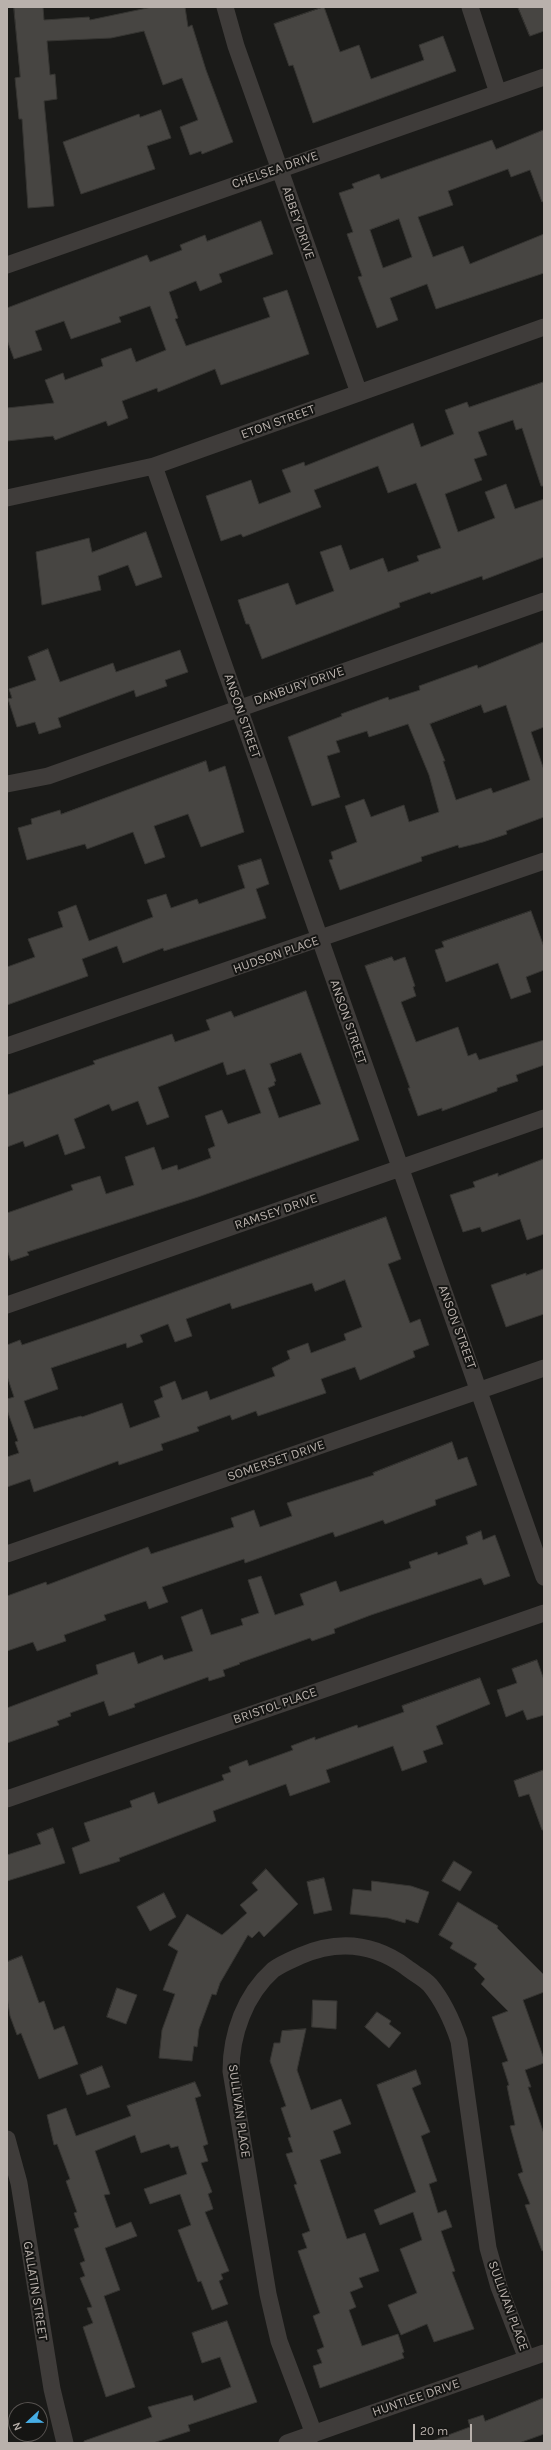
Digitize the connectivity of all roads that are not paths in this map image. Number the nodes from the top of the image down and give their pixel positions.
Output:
1 (226, 7) edge
2 (470, 7) edge
3 (544, 77) edge
4 (498, 93) junction
5 (279, 168) junction
6 (7, 265) edge
7 (544, 327) edge
8 (359, 393) junction
9 (154, 466) junction
10 (7, 498) edge
11 (544, 601) edge
12 (239, 707) junction
13 (7, 784) edge
14 (544, 861) edge
15 (319, 940) junction
16 (7, 1046) edge
17 (544, 1118) edge
18 (400, 1170) junction
19 (7, 1305) edge
20 (544, 1368) edge
21 (480, 1391) junction
22 (7, 1554) edge
23 (544, 1577) edge
24 (544, 1613) edge
25 (7, 1799) edge
26 (7, 2139) edge
27 (544, 2353) edge
28 (527, 2359) junction
29 (314, 2434) junction
30 (65, 2443) edge
31 (287, 2443) edge

1 - 5 street, ABBEY DRIVE
2 - 4 street
3 - 4 street, CHELSEA DRIVE
4 - 5 street, CHELSEA DRIVE
5 - 6 street, CHELSEA DRIVE
5 - 8 street, ABBEY DRIVE
7 - 8 street, ETON STREET
8 - 9 street, ETON STREET
9 - 10 street, ETON STREET
9 - 12 street, ANSON STREET
11 - 12 street, DANBURY DRIVE
12 - 13 street, DANBURY DRIVE
12 - 15 street, ANSON STREET
14 - 15 street, HUDSON PLACE
15 - 16 street, HUDSON PLACE
15 - 18 street, ANSON STREET
17 - 18 street, RAMSEY DRIVE
18 - 19 street, RAMSEY DRIVE
18 - 21 street, ANSON STREET
20 - 21 street, SOMERSET DRIVE
21 - 22 street, SOMERSET DRIVE
21 - 23 street, ANSON STREET
24 - 25 street, BRISTOL PLACE
26 - 30 street, GALLATIN STREET
27 - 28 street, HUNTLEE DRIVE
28 - 29 street, HUNTLEE DRIVE
28 - 29 street, SULLIVAN PLACE
29 - 31 street, HUNTLEE DRIVE

